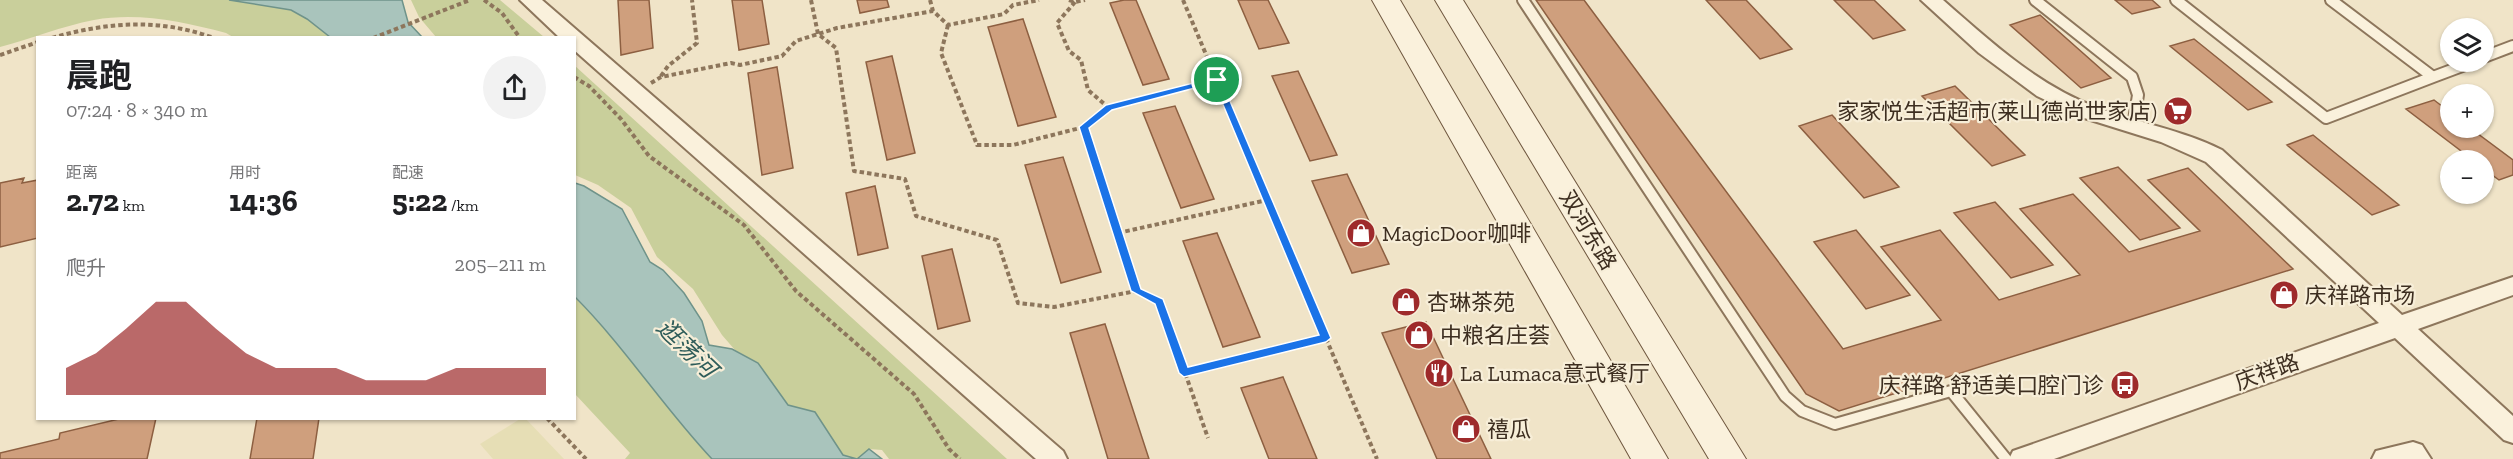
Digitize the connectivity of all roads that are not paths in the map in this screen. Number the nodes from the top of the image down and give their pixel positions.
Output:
1 (530, 0) edge
2 (1386, 0) edge
3 (1449, 0) edge
4 (1523, 0) edge
5 (1931, 0) edge
6 (2035, 0) edge
7 (2176, 0) edge
8 (2331, 0) edge
9 (572, 36) edge
10 (576, 40) edge
11 (2513, 46) edge
12 (2494, 53) edge
13 (2446, 72) edge
14 (2433, 77) junction
15 (2133, 126) junction
16 (2513, 286) edge
17 (2397, 325) junction
18 (2513, 432) edge
19 (1054, 459) edge
20 (1650, 459) edge
21 (1728, 459) edge
22 (2006, 459) edge
23 (2022, 459) edge
24 (2385, 459) edge
25 (2418, 459) edge

1 - 9 street
2 - 20 street
3 - 21 street, 双河东路
4 - 22 lane
5 - 15 street
6 - 15 lane
7 - 14 lane
8 - 14 lane
10 - 19 street
11 - 12 lane
13 - 14 lane
15 - 17 street
16 - 17 street, 庆祥路
17 - 18 street
17 - 23 street, 庆祥路
24 - 25 street

